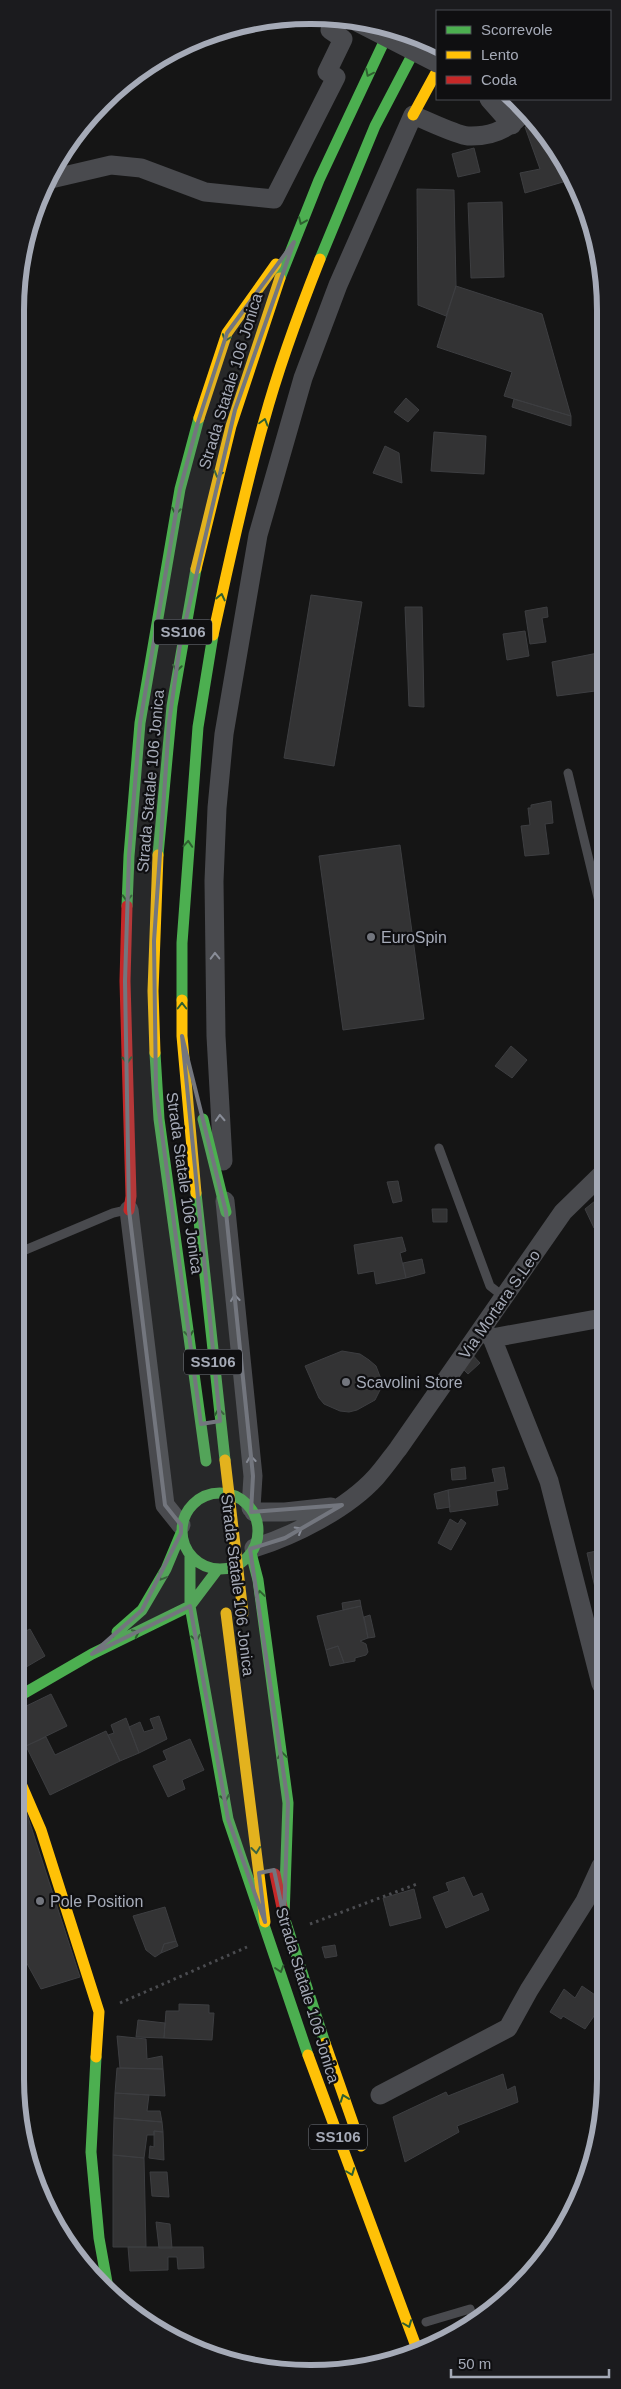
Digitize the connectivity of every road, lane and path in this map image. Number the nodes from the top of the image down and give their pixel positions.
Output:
1 (333, 24) edge
2 (376, 32) edge
3 (387, 35) edge
4 (417, 45) edge
5 (436, 62) edge
6 (436, 74) edge
7 (490, 100) edge
8 (413, 115) junction
9 (520, 116) edge
10 (512, 124) junction
11 (56, 178) edge
12 (294, 242) junction
13 (568, 773) dead end
14 (597, 893) edge
15 (182, 1036) junction
16 (439, 1148) dead end
17 (597, 1179) edge
18 (129, 1210) junction
19 (226, 1212) junction
20 (24, 1250) edge
21 (504, 1297) junction
22 (597, 1319) edge
23 (487, 1333) junction
24 (342, 1505) junction
25 (212, 1508) dead end
26 (252, 1510) junction
27 (181, 1529) junction
28 (253, 1551) junction
29 (190, 1555) junction
30 (218, 1556) dead end
31 (218, 1569) junction
32 (222, 1585) dead end
33 (190, 1606) junction
34 (225, 1609) dead end
35 (244, 1618) dead end
36 (92, 1654) junction
37 (597, 1668) edge
38 (24, 1693) edge
39 (24, 1791) edge
40 (273, 1862) dead end
41 (597, 1875) edge
42 (417, 1884) dead end
43 (284, 1917) junction
44 (265, 1922) junction
45 (303, 1927) dead end
46 (252, 1945) dead end
47 (99, 2012) junction
48 (380, 2094) dead end
49 (365, 2156) dead end
50 (106, 2279) edge
51 (472, 2315) edge
52 (424, 2318) joint
53 (431, 2335) dead end
54 (415, 2345) edge

1 - 11 street
2 - 5 street, bridge
3 -> 12 main road, Strada Statale 106 Jonica / SS106
15 -> 4 main road, Strada Statale 106 Jonica / SS106
6 - 8 main road
7 - 10 street
8 - 10 street
19 -> 8 street
9 - 10 street
12 -> 18 main road
12 -> 25 main road, Strada Statale 106 Jonica / SS106
13 - 14 lane
15 - 19 main road
35 -> 15 main road, Strada Statale 106 Jonica / SS106, bridge
16 - 21 lane
17 - 21 street, Via Mortara S.Leo
18 - 20 lane
18 - 27 street
26 -> 19 street
21 - 23 street, Via Mortara S.Leo
22 - 23 street
23 - 24 street, Via Mortara S.Leo
23 - 37 street
24 - 26 street
28 -> 24 street, Via Mortara S.Leo
26 - 27 main road
26 - 28 main road
27 - 29 main road
27 -> 36 main road
28 - 31 main road
43 -> 28 main road
29 - 31 main road
29 - 33 main road
30 - 32 main road, Strada Statale 106 Jonica
31 - 33 main road
36 -> 33 main road
33 -> 44 main road
34 -> 44 main road, Strada Statale 106 Jonica / SS106
36 - 38 main road
39 - 47 main road
40 - 43 main road, Strada Statale 106 Jonica / SS106
41 - 48 street
42 - 45 path
49 -> 43 main road, Strada Statale 106 Jonica / SS106
44 -> 54 main road, Strada Statale 106 Jonica / SS106
46 - 47 path
47 - 50 main road
51 - 52 lane
52 - 53 main road

